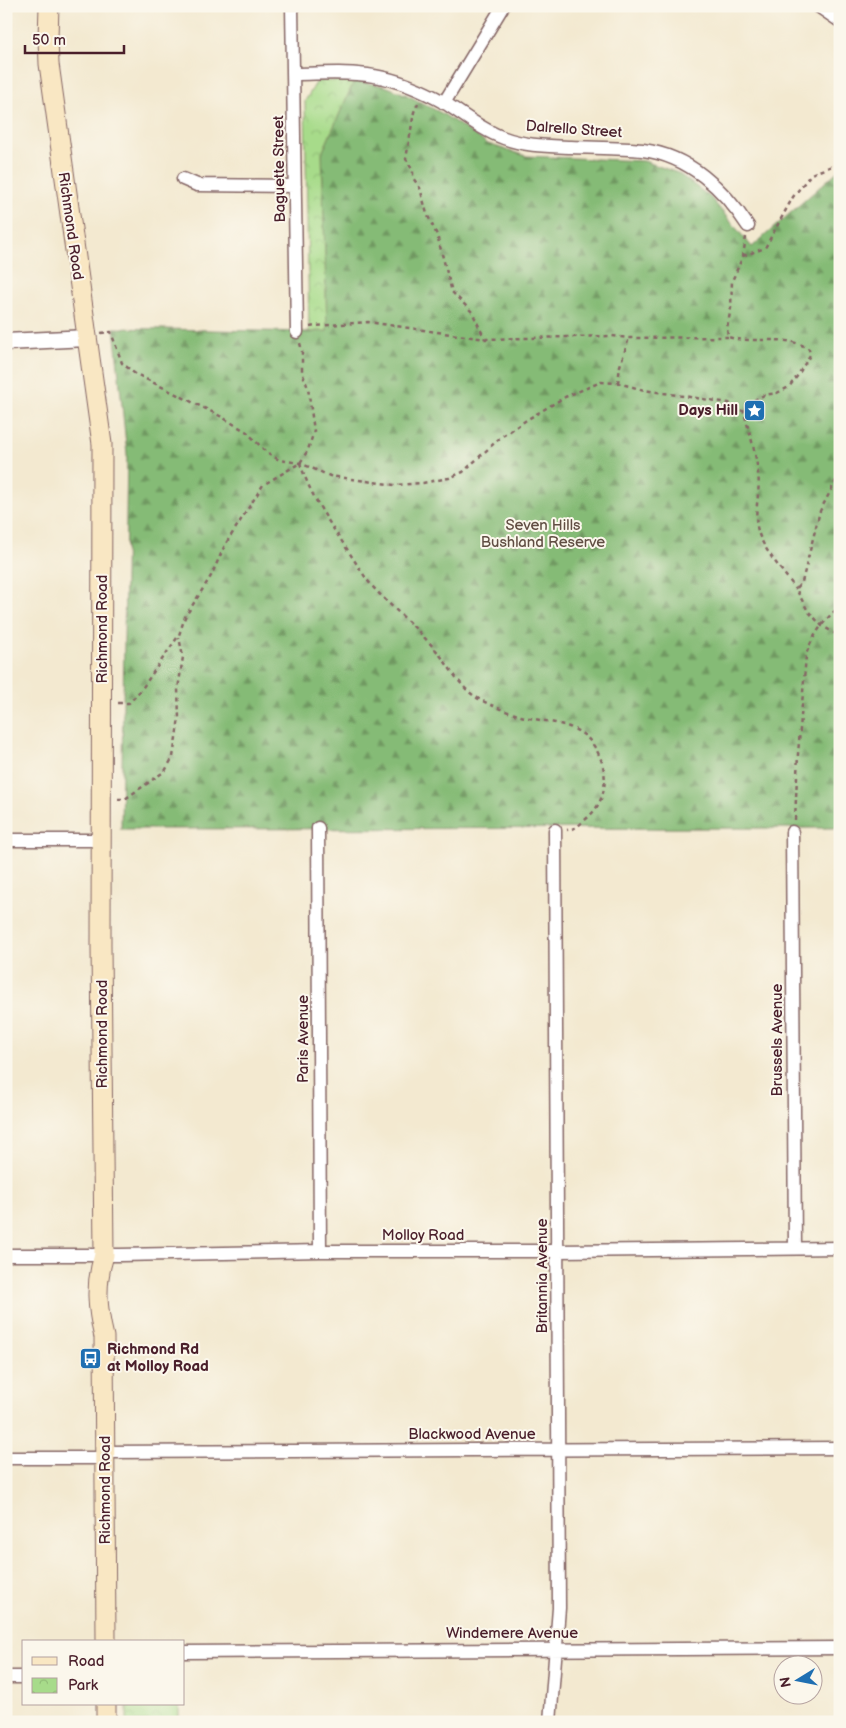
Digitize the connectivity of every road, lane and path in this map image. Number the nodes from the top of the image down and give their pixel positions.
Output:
1 (49, 6) edge
2 (292, 6) edge
3 (503, 6) edge
4 (818, 6) edge
5 (840, 21) edge
6 (294, 74) junction
7 (424, 94) junction
8 (444, 103) junction
9 (840, 163) edge
10 (183, 179) dead end
11 (296, 186) junction
12 (748, 226) joint
13 (743, 256) junction
14 (297, 332) junction
15 (728, 337) junction
16 (87, 338) junction
17 (629, 338) junction
18 (485, 339) junction
19 (6, 342) edge
20 (618, 383) junction
21 (744, 412) junction
22 (300, 463) junction
23 (840, 473) edge
24 (796, 589) junction
25 (840, 606) edge
26 (822, 626) junction
27 (179, 635) junction
28 (840, 636) edge
29 (118, 703) dead end
30 (118, 799) dead end
31 (318, 828) dead end
32 (554, 830) joint
33 (792, 832) joint
34 (6, 840) edge
35 (102, 840) junction
36 (795, 1248) junction
37 (840, 1248) edge
38 (320, 1251) junction
39 (558, 1252) junction
40 (6, 1255) edge
41 (104, 1255) junction
42 (840, 1448) edge
43 (559, 1450) junction
44 (105, 1455) junction
45 (6, 1458) edge
46 (106, 1640) edge
47 (840, 1648) edge
48 (556, 1649) junction
49 (185, 1652) edge
50 (6, 1677) edge
51 (22, 1677) edge
52 (106, 1706) edge
53 (106, 1722) edge
54 (550, 1722) edge

1 - 16 main road, Richmond Road
2 - 6 street, Baguette Street
3 - 8 street
4 - 5 street
6 - 7 street, Dalrello Street
6 - 11 street, Baguette Street
7 - 8 street, Dalrello Street
7 - 18 path
8 - 12 street, Dalrello Street
9 - 13 path
10 - 11 street
11 - 14 street, Baguette Street
12 - 13 path
13 - 15 path
14 - 18 path
14 - 22 path
15 - 17 path
15 - 21 path
16 - 19 street
16 - 22 path
16 - 35 main road, Richmond Road
17 - 18 path
17 - 20 path
20 - 21 path
20 - 22 path
21 - 24 path
22 - 27 path
22 - 32 path
23 - 24 path
24 - 26 path
25 - 26 path
26 - 28 path
26 - 33 path
27 - 29 path
27 - 30 path
31 - 38 street, Paris Avenue
32 - 39 street, Britannia Avenue
33 - 36 street, Brussels Avenue
34 - 35 street
35 - 41 main road, Richmond Road
36 - 37 street, Molloy Road
36 - 39 street, Molloy Road
38 - 39 street, Molloy Road
38 - 41 street, Molloy Road
39 - 43 street, Britannia Avenue
40 - 41 street, Molloy Road
41 - 44 main road, Richmond Road
42 - 43 street, Blackwood Avenue
43 - 44 street, Blackwood Avenue
43 - 48 street, Britannia Avenue
44 - 45 street, Blackwood Avenue
44 - 46 main road, Richmond Road
47 - 48 street, Windemere Avenue
48 - 49 street, Windemere Avenue
48 - 54 street, Britannia Avenue
50 - 51 street
52 - 53 main road

